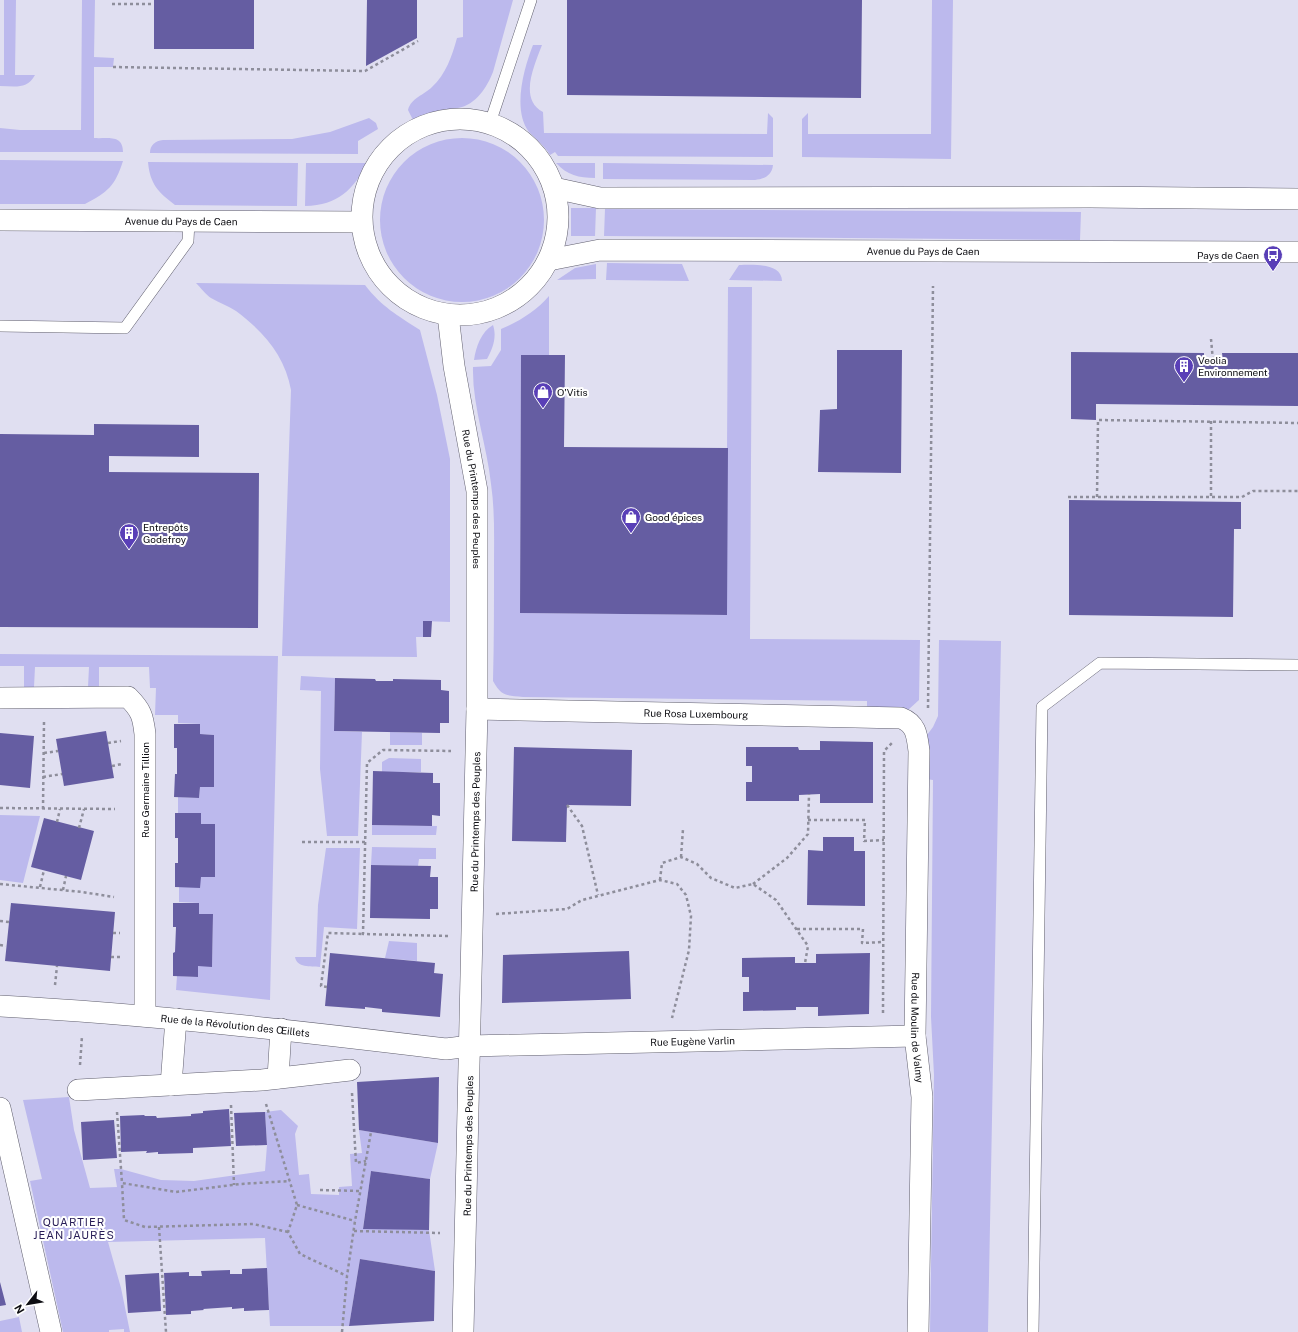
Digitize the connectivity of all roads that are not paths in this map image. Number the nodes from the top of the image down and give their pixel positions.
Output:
1 (531, 0) edge
2 (490, 123) junction
3 (554, 188) junction
4 (1298, 200) edge
5 (0, 220) edge
6 (189, 221) junction
7 (361, 222) junction
8 (1298, 252) edge
9 (549, 260) junction
10 (448, 315) junction
11 (0, 326) edge
12 (1298, 665) edge
13 (0, 698) edge
14 (477, 709) junction
15 (911, 724) joint
16 (0, 1006) edge
17 (145, 1016) junction
18 (176, 1019) junction
19 (281, 1029) junction
20 (915, 1036) junction
21 (470, 1046) junction
22 (350, 1070) road end
23 (270, 1079) junction
24 (171, 1085) junction
25 (78, 1090) road end
26 (1, 1117) edge
27 (51, 1332) edge
28 (463, 1332) edge
29 (918, 1332) edge
30 (1033, 1332) edge

1 - 2 lane
2 - 3 street
2 - 7 street
3 - 4 street
3 - 9 street
5 - 6 street, Avenue du Pays de Caen
6 - 7 street, Avenue du Pays de Caen
6 - 11 lane
7 - 10 street
8 - 9 street, Avenue du Pays de Caen
9 - 10 street
10 - 14 street, Rue du Printemps des Peuples
12 - 30 lane
13 - 17 street, Rue Germaine Tillion
14 - 15 street, Rue Rosa Luxembourg
14 - 21 street, Rue du Printemps des Peuples
15 - 20 street, Rue du Moulin de Valmy
16 - 17 street, Rue de la Révolution des Œillets
17 - 18 street, Rue de la Révolution des Œillets
18 - 19 street, Rue de la Révolution des Œillets
18 - 24 street
19 - 21 street, Rue de la Révolution des Œillets
19 - 23 street
20 - 21 street, Rue Eugène Varlin
20 - 29 street, Rue du Moulin de Valmy
21 - 28 street, Rue du Printemps des Peuples
22 - 23 street
23 - 24 street
24 - 25 street
26 - 27 street

